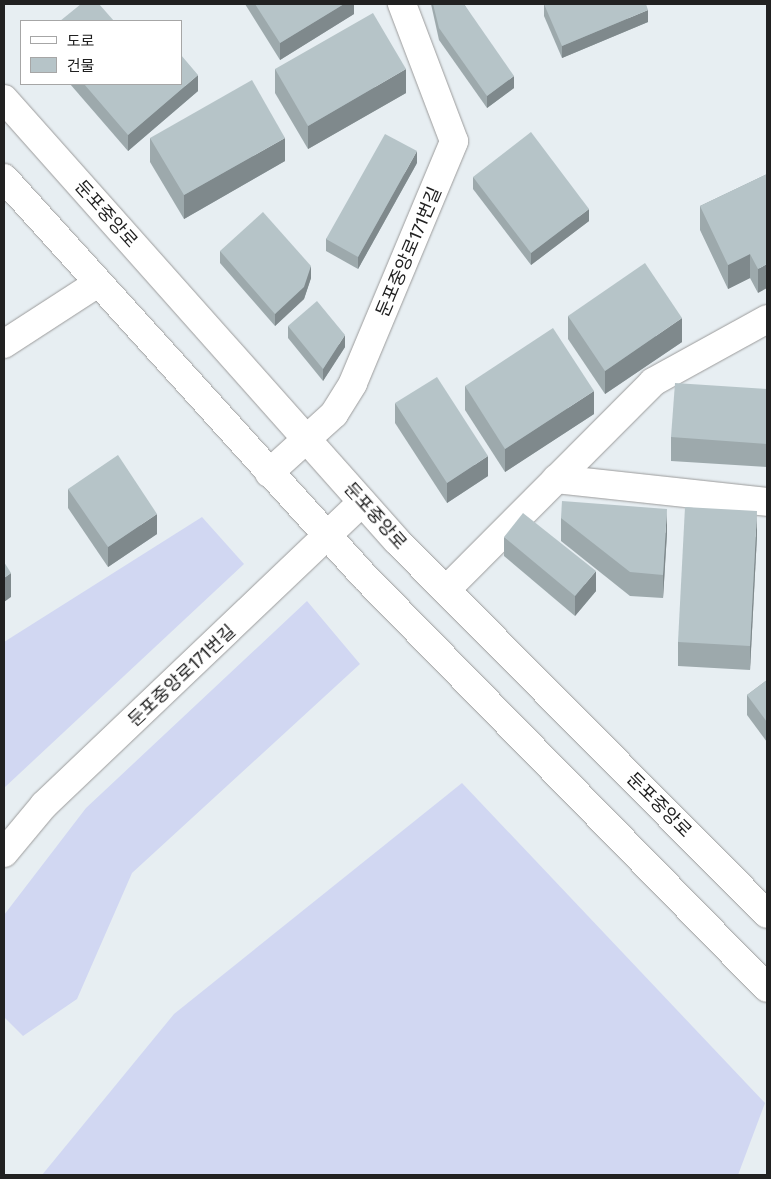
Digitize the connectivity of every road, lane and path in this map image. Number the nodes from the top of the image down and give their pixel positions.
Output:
1 (402, 4) edge
2 (4, 99) edge
3 (4, 178) edge
4 (98, 283) junction
5 (767, 319) edge
6 (4, 344) edge
7 (306, 440) junction
8 (269, 473) junction
9 (556, 479) junction
10 (362, 502) junction
11 (767, 502) edge
12 (328, 537) junction
13 (446, 590) junction
14 (4, 853) edge
15 (767, 914) edge
16 (767, 988) edge

1 - 7 street, 둔포중앙로171번길
2 - 7 street, 둔포중앙로
3 - 4 street
4 - 6 street
4 - 8 street
5 - 9 street
7 - 8 street, 둔포중앙로171번길
7 - 10 street, 둔포중앙로
8 - 12 street
9 - 11 street
9 - 13 street
10 - 12 street, 둔포중앙로171번길
10 - 13 street, 둔포중앙로
12 - 14 street, 둔포중앙로171번길
12 - 16 street
13 - 15 street, 둔포중앙로

